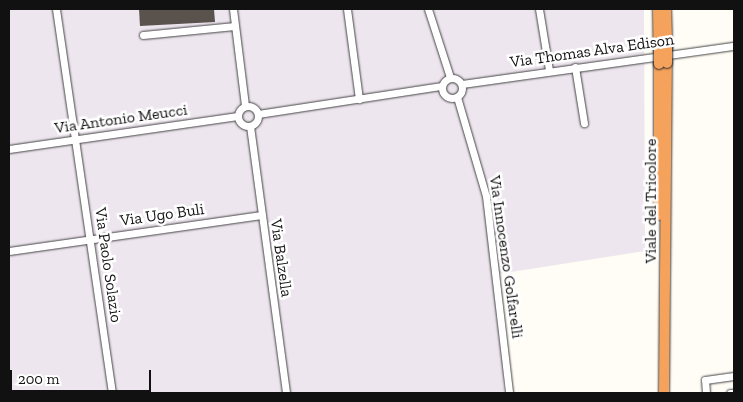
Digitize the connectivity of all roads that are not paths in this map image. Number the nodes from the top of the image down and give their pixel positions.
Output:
1 (56, 9) edge
2 (233, 9) edge
3 (347, 9) edge
4 (428, 9) edge
5 (539, 9) edge
6 (658, 9) edge
7 (666, 9) edge
8 (235, 26) junction
9 (143, 35) dead end
10 (730, 45) edge
11 (663, 47) junction
12 (575, 67) junction
13 (549, 70) junction
14 (450, 77) junction
15 (462, 84) junction
16 (442, 86) junction
17 (457, 97) junction
18 (359, 99) junction
19 (245, 106) junction
20 (258, 114) junction
21 (238, 116) junction
22 (584, 123) dead end
23 (250, 126) junction
24 (76, 140) junction
25 (9, 150) edge
26 (261, 215) junction
27 (90, 239) junction
28 (9, 251) edge
29 (662, 275) junction
30 (734, 376) edge
31 (112, 393) edge
32 (286, 393) edge
33 (509, 393) edge
34 (658, 393) edge
35 (664, 393) edge
36 (706, 393) edge
37 (730, 393) edge
38 (734, 393) edge

1 - 24 street, Via Paolo Solazio
2 - 8 street
3 - 18 street
4 - 14 street
5 - 13 street
6 - 11 highway, Viale del Tricolore
7 - 11 highway, Viale del Tricolore
8 - 9 street
8 - 19 street
10 - 12 street, Via Thomas Alva Edison
11 - 29 highway, Viale del Tricolore, bridge
12 - 13 street, Via Thomas Alva Edison
12 - 22 street
13 - 15 street, Via Thomas Alva Edison
14 - 15 street
14 - 16 street
15 - 17 street
16 - 17 street
16 - 18 street
17 - 33 street, Via Innocenzo Golfarelli
18 - 20 street
19 - 20 street
19 - 21 street
20 - 23 street
21 - 23 street
21 - 24 street, Via Antonio Meucci
23 - 26 street, Via Balzella
24 - 25 street, Via Antonio Meucci
24 - 27 street, Via Paolo Solazio
26 - 27 street, Via Ugo Buli
26 - 32 street, Via Balzella
27 - 28 street, Via Ugo Buli
27 - 31 street, Via Paolo Solazio
29 - 34 highway, Viale del Tricolore
29 - 35 highway, Viale del Tricolore
30 - 36 street
37 - 38 street

